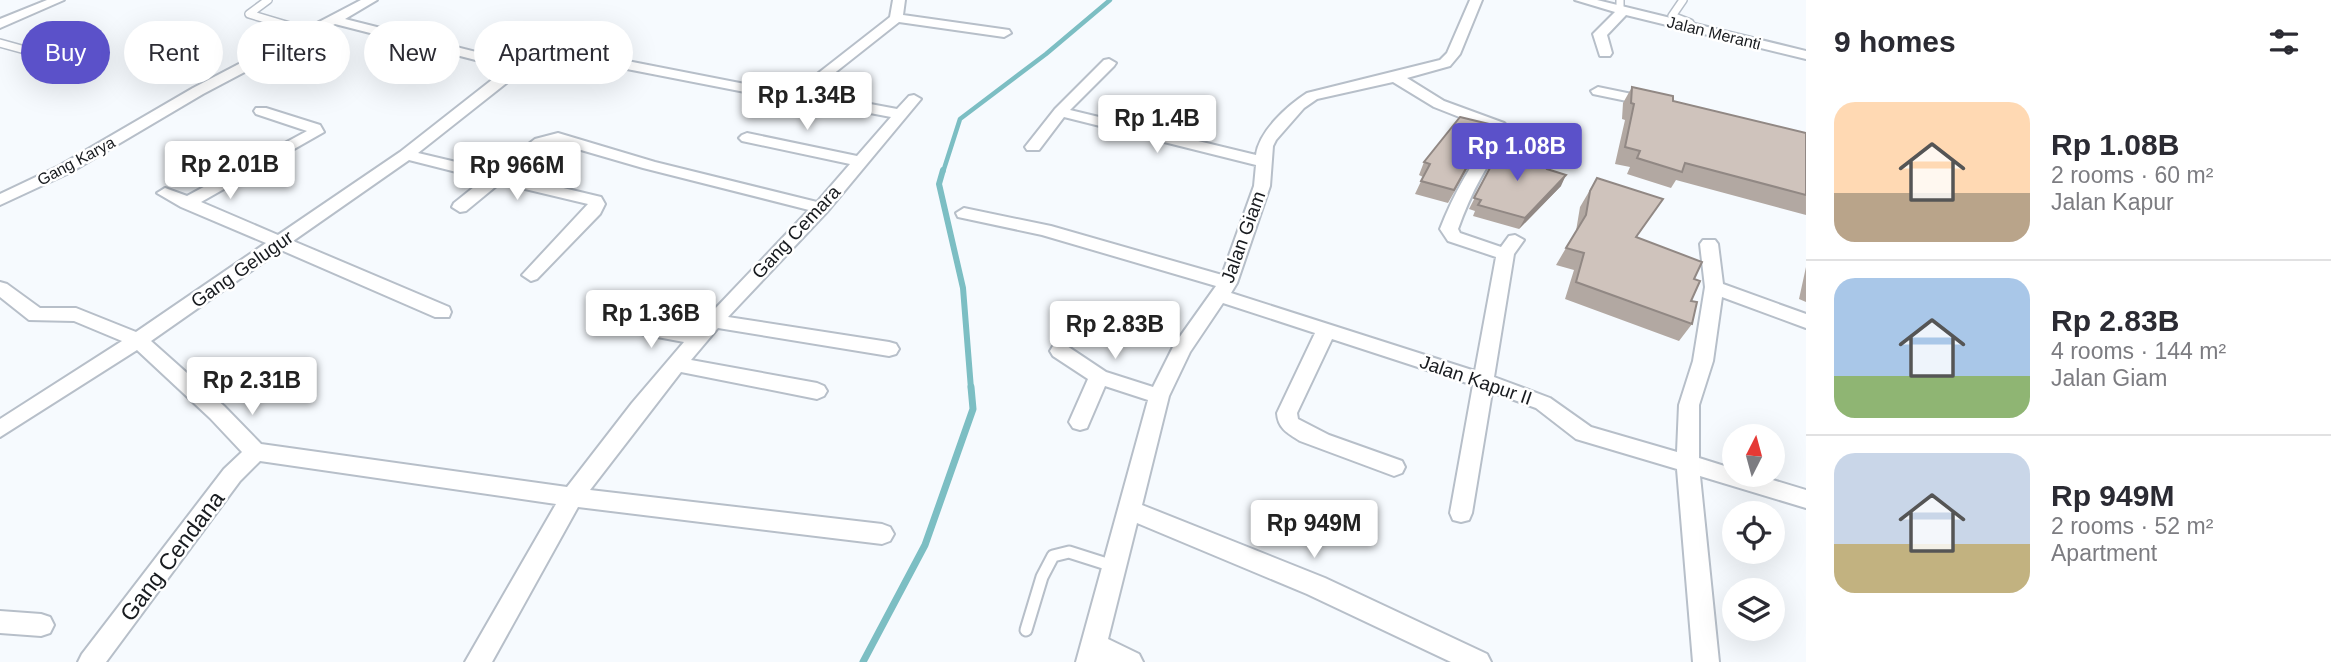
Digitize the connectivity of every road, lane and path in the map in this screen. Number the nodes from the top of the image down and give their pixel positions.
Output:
1 (58, 0) edge
2 (268, 0) edge
3 (371, 0) edge
4 (900, 0) edge
5 (1476, 0) edge
6 (1581, 0) edge
7 (1683, 0) edge
8 (1621, 6) edge
9 (896, 18) junction
10 (334, 20) junction
11 (273, 21) edge
12 (0, 24) edge
13 (1004, 33) dead end
14 (0, 43) edge
15 (1757, 44) junction
16 (21, 49) edge
17 (1605, 53) dead end
18 (1806, 55) edge
19 (474, 57) edge
20 (1109, 63) dead end
21 (633, 66) edge
22 (1395, 77) junction
23 (498, 84) edge
24 (750, 89) dead end
25 (1598, 91) dead end
26 (914, 99) dead end
27 (1665, 105) edge
28 (261, 111) dead end
29 (1060, 112) junction
30 (900, 114) junction
31 (747, 138) dead end
32 (1032, 147) dead end
33 (407, 156) junction
34 (860, 161) junction
35 (1264, 162) junction
36 (496, 178) junction
37 (165, 193) dead end
38 (0, 200) edge
39 (187, 202) junction
40 (460, 207) dead end
41 (821, 208) junction
42 (964, 213) dead end
43 (279, 243) junction
44 (1709, 244) dead end
45 (531, 275) dead end
46 (1714, 287) junction
47 (0, 288) edge
48 (1224, 289) junction
49 (442, 312) dead end
50 (713, 321) junction
51 (1806, 321) edge
52 (611, 322) dead end
53 (1326, 330) junction
54 (697, 338) junction
55 (138, 340) junction
56 (889, 349) dead end
57 (1060, 351) dead end
58 (675, 364) junction
59 (1099, 377) junction
60 (1483, 381) junction
61 (817, 391) dead end
62 (1159, 396) junction
63 (1080, 422) dead end
64 (0, 429) edge
65 (255, 452) junction
66 (1688, 464) junction
67 (1394, 467) dead end
68 (572, 497) junction
69 (1806, 499) edge
70 (1128, 509) junction
71 (1461, 513) dead end
72 (882, 534) dead end
73 (1113, 566) junction
74 (0, 622) edge
75 (41, 625) dead end
76 (1026, 630) dead end
77 (1091, 654) edge
78 (91, 662) edge
79 (478, 662) edge
80 (1130, 662) edge
81 (1478, 662) edge
82 (1706, 662) edge

1 - 12 street
2 - 11 lane
3 - 10 street, Gang Karya
4 - 9 street
5 - 22 street, Jalan Giam
6 - 8 street, Jalan Meranti
7 - 15 lane
8 - 15 street, Jalan Meranti
8 - 17 street
9 - 13 street
9 - 30 street
10 - 19 street
10 - 38 street, Gang Karya
14 - 16 lane
15 - 18 street, Jalan Meranti
20 - 29 street
21 - 24 street
22 - 35 street, Jalan Giam
22 - 60 street
23 - 33 street, Gang Gelugur
25 - 27 street
26 - 30 street, Gang Cemara
28 - 39 street
29 - 32 street
29 - 35 street
30 - 34 street, Gang Cemara
31 - 34 street, Gang Cemara
33 - 36 street
33 - 43 street, Gang Gelugur
34 - 41 street, Gang Cemara
35 - 48 street, Jalan Giam
36 - 40 street
36 - 41 street
36 - 45 street
37 - 39 street
39 - 43 street
41 - 50 street, Gang Cemara
42 - 48 street, Jalan Kapur II
43 - 49 street
43 - 55 street, Gang Gelugur
44 - 46 street
46 - 51 street
46 - 66 street
47 - 55 street
48 - 53 street, Jalan Kapur II
48 - 62 street, Jalan Giam
50 - 54 street, Gang Cemara
50 - 56 street
52 - 54 street
53 - 60 street, Jalan Kapur II
53 - 67 street
54 - 58 street, Gang Cemara
55 - 64 street, Gang Gelugur
55 - 65 street
57 - 59 street
58 - 61 street
58 - 68 street, Gang Cemara
59 - 62 street
59 - 63 street
60 - 66 street, Jalan Kapur II
60 - 71 street
62 - 70 street, Jalan Giam
65 - 68 street
65 - 78 street, Gang Cendana
66 - 69 street, Jalan Kapur II
66 - 82 street
68 - 72 street
68 - 79 street, Gang Cemara
70 - 73 street, Jalan Giam
70 - 81 street
73 - 76 lane
73 - 77 street, Jalan Giam
74 - 75 street
77 - 80 street

